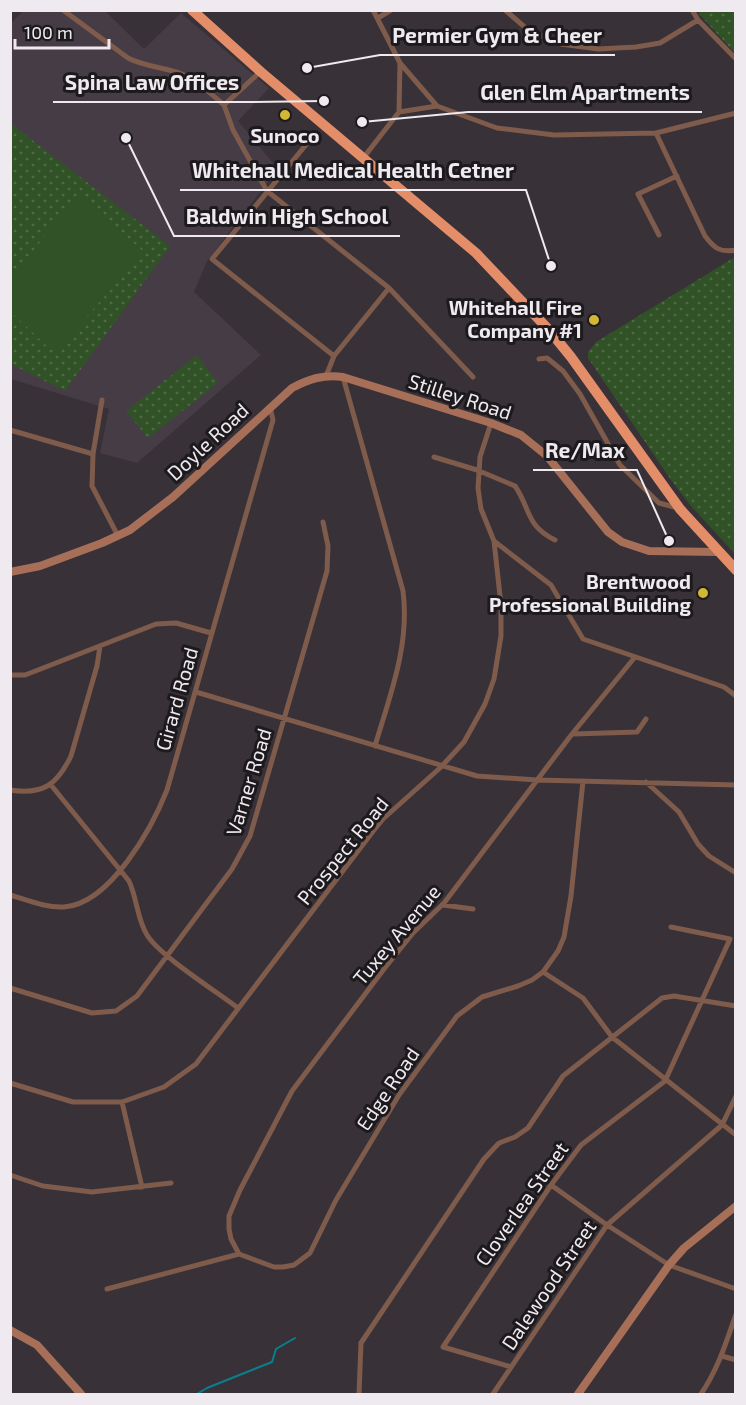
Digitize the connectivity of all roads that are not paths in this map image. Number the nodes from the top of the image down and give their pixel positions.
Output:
1 (63, 10) edge
2 (192, 10) edge
3 (373, 10) edge
4 (391, 10) edge
5 (504, 10) edge
6 (692, 10) edge
7 (378, 18) junction
8 (698, 20) junction
9 (735, 59) edge
10 (400, 63) junction
11 (261, 72) junction
12 (224, 105) junction
13 (437, 106) junction
14 (399, 112) junction
15 (735, 113) edge
16 (656, 133) junction
17 (314, 135) dead end
18 (364, 157) junction
19 (677, 176) junction
20 (267, 191) junction
21 (659, 235) dead end
22 (735, 250) edge
23 (389, 288) junction
24 (334, 356) junction
25 (539, 359) dead end
26 (326, 376) junction
27 (343, 377) junction
28 (473, 377) dead end
29 (102, 400) dead end
30 (270, 407) junction
31 (491, 423) junction
32 (10, 430) edge
33 (93, 454) junction
34 (434, 457) dead end
35 (477, 470) junction
36 (680, 508) junction
37 (323, 522) dead end
38 (118, 536) junction
39 (555, 540) dead end
40 (494, 541) junction
41 (718, 552) junction
42 (735, 570) edge
43 (10, 572) edge
44 (211, 633) junction
45 (100, 646) junction
46 (635, 657) junction
47 (10, 675) edge
48 (195, 692) junction
49 (735, 696) edge
50 (284, 718) junction
51 (646, 719) dead end
52 (572, 734) junction
53 (375, 746) junction
54 (441, 767) junction
55 (537, 780) junction
56 (583, 781) junction
57 (646, 782) junction
58 (51, 785) junction
59 (735, 785) edge
60 (10, 790) edge
61 (120, 870) junction
62 (735, 873) edge
63 (10, 895) edge
64 (443, 905) junction
65 (472, 909) dead end
66 (671, 927) dead end
67 (168, 956) junction
68 (543, 972) junction
69 (10, 988) edge
70 (702, 1001) junction
71 (735, 1006) edge
72 (238, 1008) junction
73 (612, 1037) junction
74 (666, 1081) junction
75 (10, 1083) edge
76 (735, 1095) edge
77 (122, 1102) junction
78 (722, 1125) junction
79 (735, 1135) edge
80 (10, 1176) edge
81 (171, 1183) dead end
82 (551, 1185) junction
83 (142, 1187) junction
84 (735, 1206) edge
85 (607, 1226) junction
86 (240, 1254) junction
87 (669, 1265) junction
88 (107, 1289) dead end
89 (735, 1289) edge
90 (735, 1314) edge
91 (10, 1330) edge
92 (722, 1356) junction
93 (735, 1360) edge
94 (512, 1367) junction
95 (494, 1393) edge
96 (81, 1395) edge
97 (359, 1395) edge
98 (501, 1395) edge
99 (578, 1395) edge
100 (701, 1395) edge

1 - 12 street
2 - 11 highway
3 - 7 street
4 - 7 street
5 - 8 street
6 - 8 street
7 - 10 street
8 - 9 street
10 - 13 street
10 - 14 street
11 - 12 street
11 - 18 highway
12 - 20 street
13 - 14 street
13 - 16 street
14 - 18 street
15 - 16 street
16 - 19 street
17 - 20 street
18 - 36 highway
19 - 21 street
19 - 22 street
20 - 23 street
20 - 24 street
23 - 24 street
23 - 28 street
24 - 26 street
25 - 36 street
26 - 27 street, Stilley Road
26 - 30 street, Doyle Road
27 - 31 street, Stilley Road
27 - 53 street
29 - 33 street
30 - 38 street, Doyle Road
30 - 44 street, Girard Road
31 - 35 street, Prospect Road
31 - 41 street, Stilley Road
32 - 33 street
33 - 38 street
34 - 35 street
35 - 39 street
35 - 40 street, Prospect Road
36 - 41 highway
37 - 50 street, Varner Road
38 - 43 street, Doyle Road
40 - 46 street
40 - 54 street, Prospect Road
41 - 42 highway
44 - 45 street
44 - 48 street, Girard Road
45 - 47 street
45 - 58 street
46 - 49 street
46 - 52 street, Tuxey Avenue
48 - 50 street
48 - 61 street, Girard Road
50 - 53 street
50 - 67 street, Varner Road
51 - 52 street
52 - 55 street, Tuxey Avenue
53 - 54 street
54 - 55 street
54 - 72 street, Prospect Road
55 - 56 street
55 - 64 street, Tuxey Avenue
56 - 57 street
56 - 68 street, Edge Road
57 - 59 street
57 - 62 street
58 - 60 street
58 - 61 street
61 - 63 street, Girard Road
61 - 67 street
64 - 65 street
64 - 86 street, Tuxey Avenue
66 - 70 street, Cloverlea Street
67 - 69 street, Varner Road
67 - 72 street
68 - 73 street
68 - 86 street, Edge Road
70 - 71 street
70 - 73 street
70 - 74 street, Cloverlea Street
72 - 77 street, Prospect Road
73 - 74 street
73 - 97 street
74 - 78 street
74 - 82 street, Cloverlea Street
75 - 77 street, Prospect Road
76 - 78 street, Dalewood Street
77 - 83 street
78 - 79 street
78 - 85 street, Dalewood Street
80 - 83 street
81 - 83 street
82 - 85 street
82 - 94 street, Cloverlea Street
84 - 87 street
85 - 87 street
85 - 94 street, Dalewood Street
86 - 88 street
87 - 89 street
87 - 99 street
90 - 92 street
91 - 96 street
92 - 93 street
92 - 100 street
94 - 95 street, Dalewood Street
95 - 98 street

